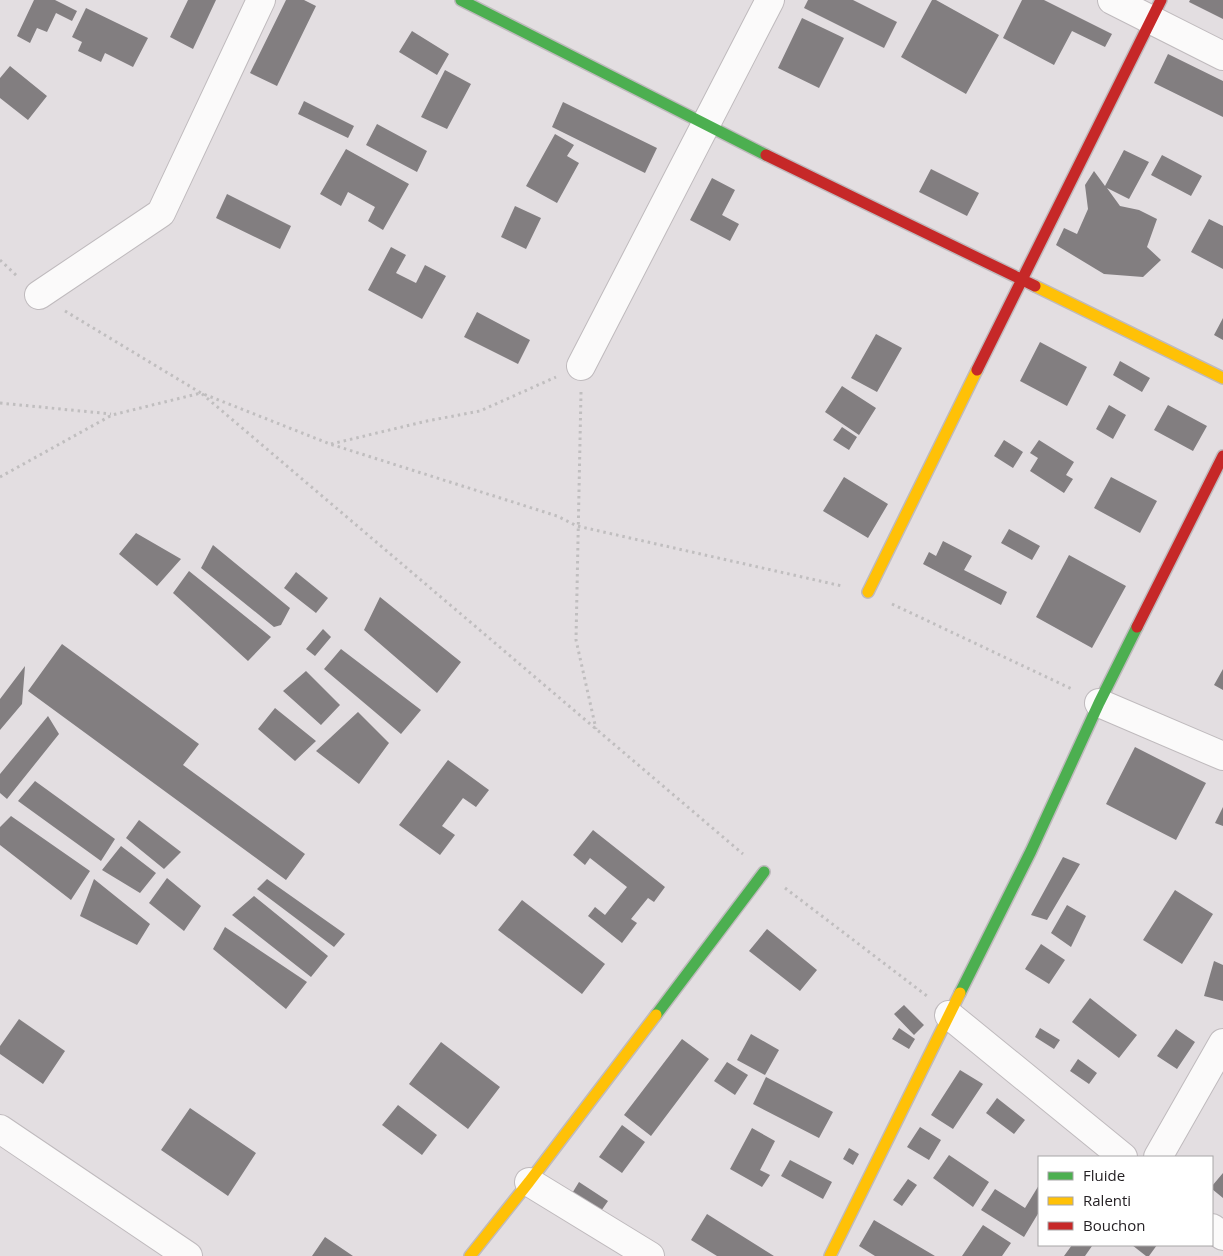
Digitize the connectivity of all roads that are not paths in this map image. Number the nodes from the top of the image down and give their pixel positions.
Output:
1 (261, 0) edge
2 (461, 0) edge
3 (770, 0) edge
4 (1112, 0) edge
5 (1156, 10) edge
6 (1223, 56) edge
7 (706, 126) junction
8 (1021, 279) junction
9 (39, 295) road end
10 (581, 366) road end
11 (1223, 378) edge
12 (1223, 456) edge
13 (868, 592) road end
14 (1099, 702) junction
15 (1223, 756) edge
16 (764, 872) road end
17 (949, 1014) junction
18 (1223, 1043) edge
19 (0, 1129) edge
20 (1122, 1156) edge
21 (1159, 1156) edge
22 (529, 1182) junction
23 (188, 1256) edge
24 (470, 1256) edge
25 (650, 1256) edge
26 (830, 1256) edge

1 - 9 street
2 - 7 street
3 - 7 street
4 - 5 street
5 - 6 street
5 - 8 street
7 - 8 street
7 - 10 street
8 - 11 street
8 - 13 street
12 - 14 street
14 - 15 street
14 - 17 street
16 - 22 street
17 - 20 street
17 - 26 street
18 - 21 street
19 - 23 street
22 - 24 street
22 - 25 street

